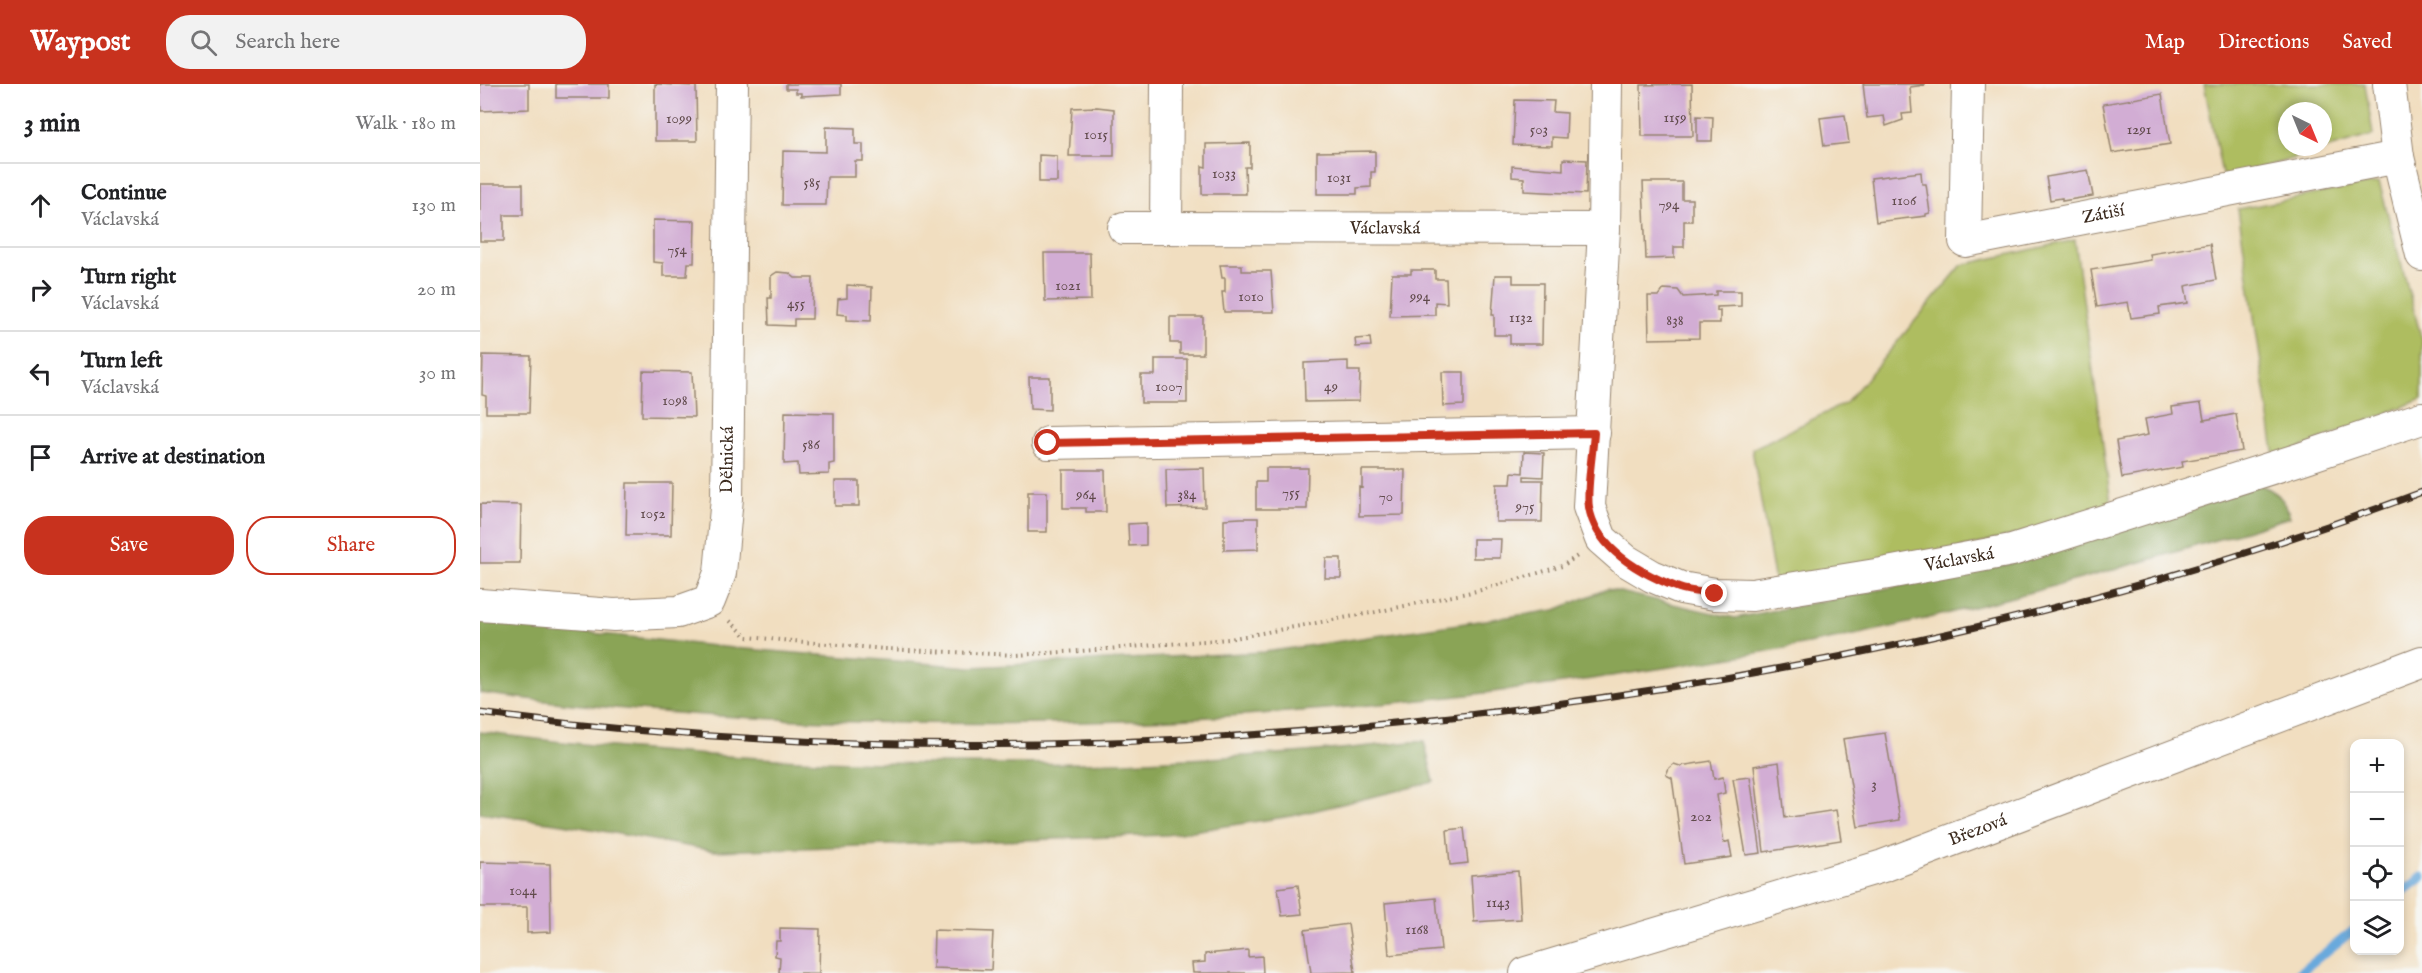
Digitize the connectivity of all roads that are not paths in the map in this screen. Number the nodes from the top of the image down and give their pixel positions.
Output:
1 (732, 84) edge
2 (1167, 84) edge
3 (1606, 84) edge
4 (1968, 84) edge
5 (2389, 84) edge
6 (2398, 157) junction
7 (1124, 228) dead end
8 (1166, 228) junction
9 (1604, 230) junction
10 (2422, 255) edge
11 (2422, 418) edge
12 (1594, 433) junction
13 (1048, 443) dead end
14 (480, 605) edge
15 (2422, 662) edge
16 (1526, 973) edge

1 - 14 street, Dělnická
2 - 8 street
3 - 9 street, Václavská
4 - 6 street, Zátiší
5 - 6 street
6 - 10 street
7 - 8 street, Václavská
8 - 9 street, Václavská
9 - 12 street, Václavská
11 - 12 street, Václavská
12 - 13 street
15 - 16 street, Březová

